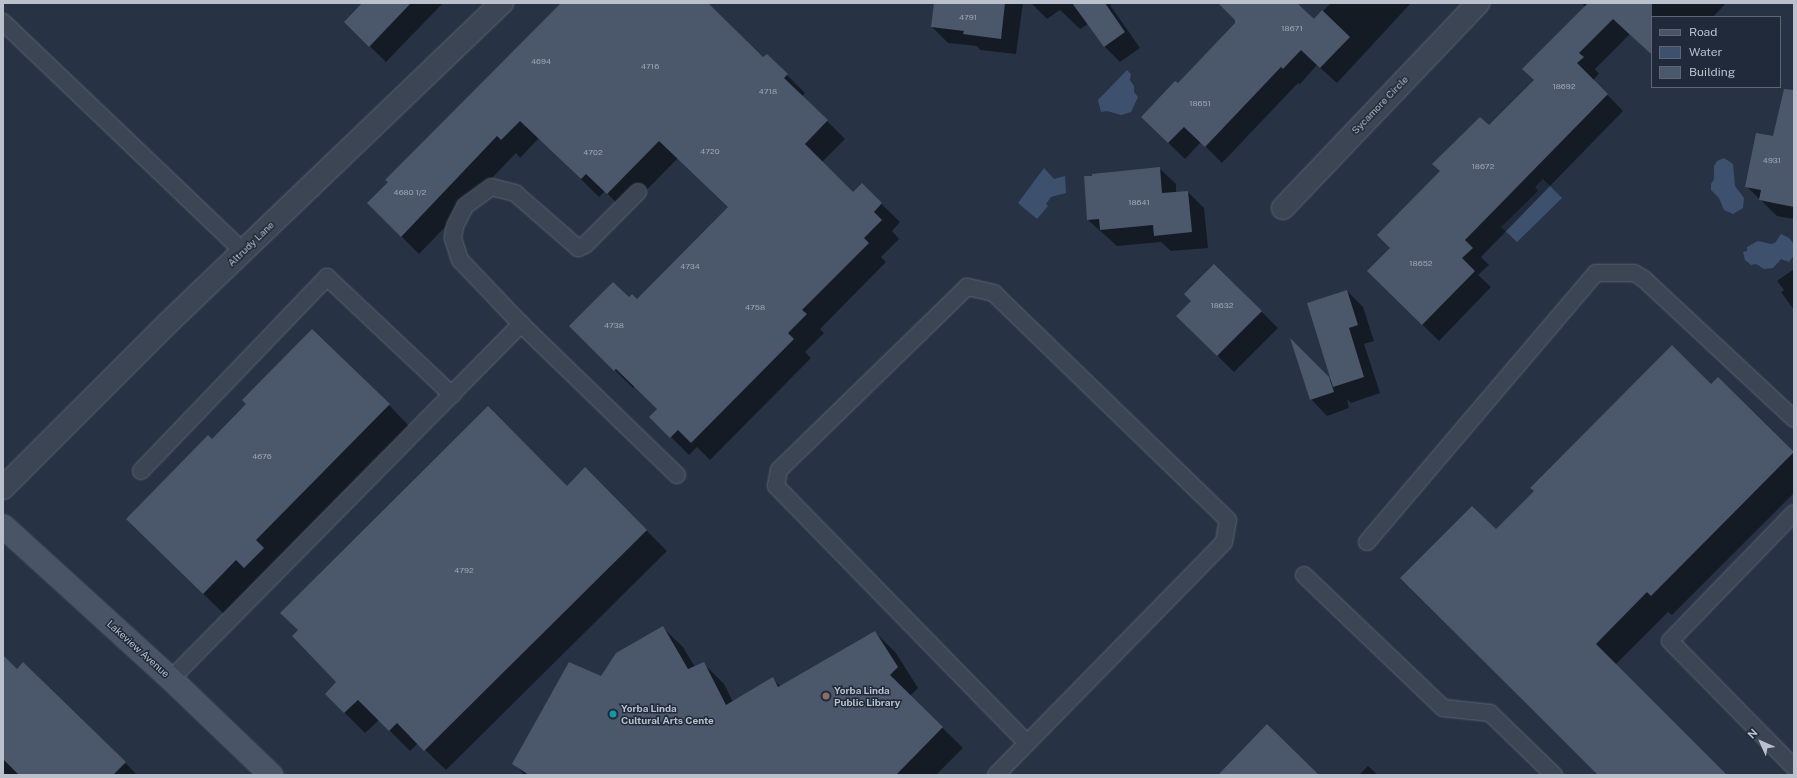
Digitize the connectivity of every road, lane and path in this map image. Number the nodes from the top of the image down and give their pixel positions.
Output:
1 (502, 3) edge
2 (1478, 3) edge
3 (3, 22) edge
4 (638, 192) dead end
5 (1282, 208) dead end
6 (243, 252) junction
7 (521, 324) junction
8 (452, 395) junction
9 (1794, 419) edge
10 (141, 471) dead end
11 (677, 475) dead end
12 (3, 488) edge
13 (1794, 513) edge
14 (3, 526) edge
15 (1367, 542) dead end
16 (1304, 575) dead end
17 (171, 679) junction
18 (1027, 743) junction
19 (1794, 767) edge
20 (271, 775) edge
21 (996, 775) edge
22 (1554, 775) edge

1 - 6 street, Altrudy Lane
2 - 5 street, Sycamore Circle
3 - 6 lane
4 - 7 lane
6 - 12 street, Altrudy Lane
7 - 8 lane
7 - 11 lane
8 - 10 lane
8 - 17 lane
9 - 15 lane
13 - 19 lane
14 - 17 street, Lakeview Avenue
16 - 22 lane
17 - 20 street, Lakeview Avenue
18 - 18 lane
18 - 21 lane

